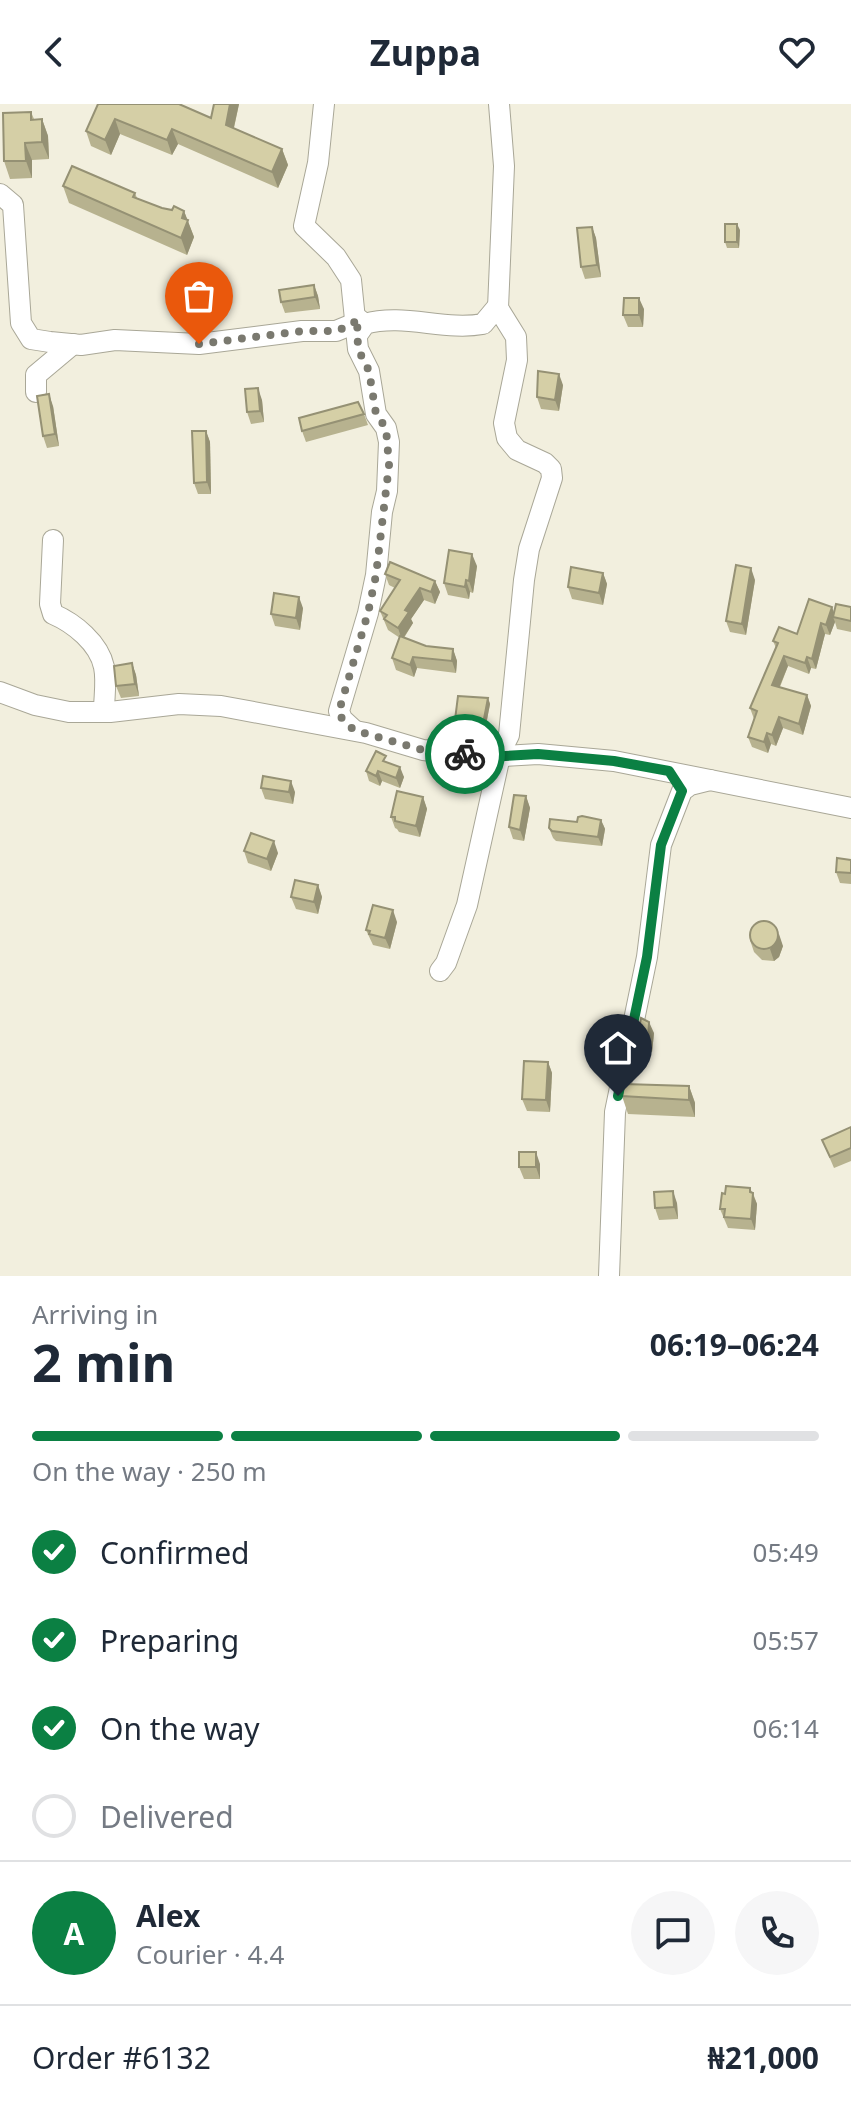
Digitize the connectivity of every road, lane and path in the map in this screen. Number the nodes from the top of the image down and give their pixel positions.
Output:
1 (324, 104) edge
2 (499, 104) edge
3 (0, 194) edge
4 (498, 306) junction
5 (483, 324) junction
6 (360, 325) junction
7 (512, 331) junction
8 (32, 339) junction
9 (73, 344) junction
10 (53, 540) dead end
11 (0, 692) edge
12 (104, 711) junction
13 (334, 719) junction
14 (505, 753) junction
15 (669, 771) junction
16 (712, 779) junction
17 (682, 791) junction
18 (851, 808) edge
19 (440, 971) dead end
20 (609, 1276) edge

1 - 6 street
2 - 4 street
3 - 8 street
4 - 5 street
4 - 7 street
5 - 6 street
5 - 7 street
6 - 9 street
6 - 13 street
7 - 14 street
8 - 9 street
8 - 9 street
10 - 12 street
11 - 12 street
12 - 13 street
13 - 14 street
14 - 15 street
14 - 19 street
15 - 16 street
15 - 17 street
16 - 17 street
16 - 18 street
17 - 20 street

